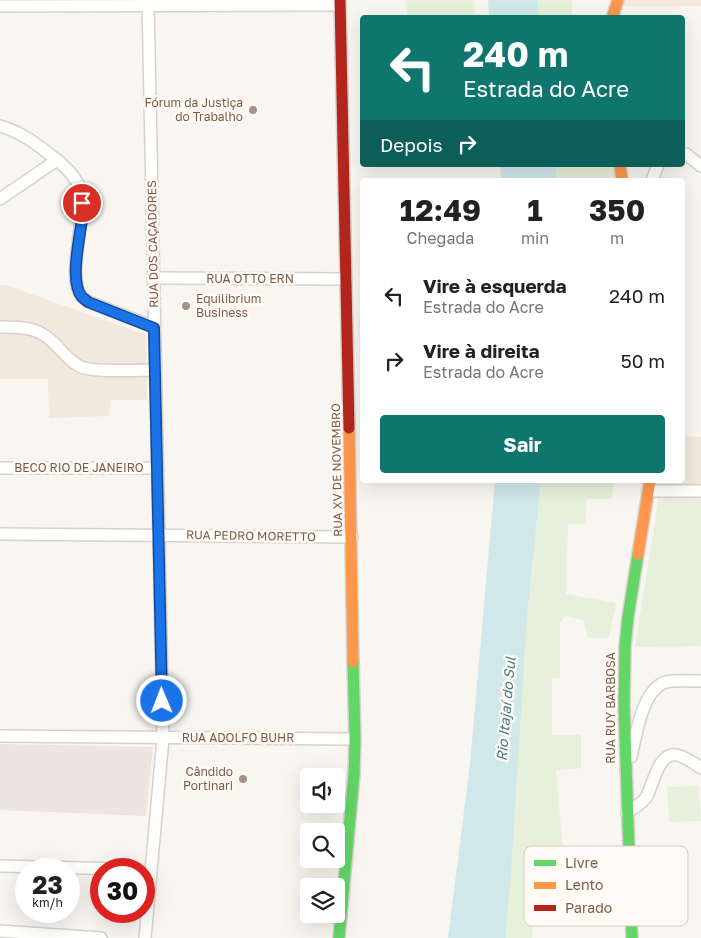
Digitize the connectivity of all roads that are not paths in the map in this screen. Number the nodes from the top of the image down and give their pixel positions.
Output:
1 (618, 0) edge
2 (148, 3) edge
3 (340, 3) edge
4 (0, 6) edge
5 (613, 15) edge
6 (0, 126) edge
7 (685, 154) edge
8 (57, 160) junction
9 (701, 166) edge
10 (0, 199) edge
11 (153, 278) junction
12 (346, 279) junction
13 (0, 327) edge
14 (154, 328) junction
15 (155, 370) junction
16 (0, 468) edge
17 (157, 468) junction
18 (649, 486) edge
19 (701, 491) edge
20 (0, 534) edge
21 (159, 536) junction
22 (352, 537) junction
23 (701, 681) edge
24 (0, 736) edge
25 (163, 738) junction
26 (356, 739) junction
27 (701, 768) edge
28 (626, 781) junction
29 (627, 814) junction
30 (628, 846) edge
31 (149, 858) edge
32 (0, 866) edge
33 (90, 868) edge
34 (146, 923) edge
35 (0, 931) edge
36 (101, 938) edge
37 (145, 938) edge
38 (339, 938) edge

1 - 5 main road
2 - 3 street
2 - 4 street
2 - 11 street, RUA DOS CAÇADORES
3 - 12 main road, RUA XV DE NOVEMBRO
6 - 8 street
7 - 9 street
8 - 10 street
8 - 14 street
11 - 12 street, RUA OTTO ERN
11 - 14 street, RUA DOS CAÇADORES
12 - 22 main road, RUA XV DE NOVEMBRO
13 - 15 street
14 - 15 street, RUA DOS CAÇADORES
15 - 17 street, RUA DOS CAÇADORES
16 - 17 street, BECO RIO DE JANEIRO
17 - 21 street, RUA DOS CAÇADORES
18 - 19 street
18 - 28 main road, RUA RUY BARBOSA
20 - 21 street, RUA PEDRO MORETTO
21 - 22 street, RUA PEDRO MORETTO
21 - 25 street, RUA DOS CAÇADORES
22 - 26 main road, RUA XV DE NOVEMBRO
23 - 28 street
24 - 25 street, RUA ADOLFO BUHR
25 - 26 street, RUA ADOLFO BUHR
25 - 31 street, RUA DOS CAÇADORES
26 - 38 main road, RUA XV DE NOVEMBRO
27 - 29 street
28 - 29 main road, RUA RUY BARBOSA
29 - 30 main road, RUA RUY BARBOSA
32 - 33 street
34 - 37 street, RUA DOS CAÇADORES
35 - 36 street

